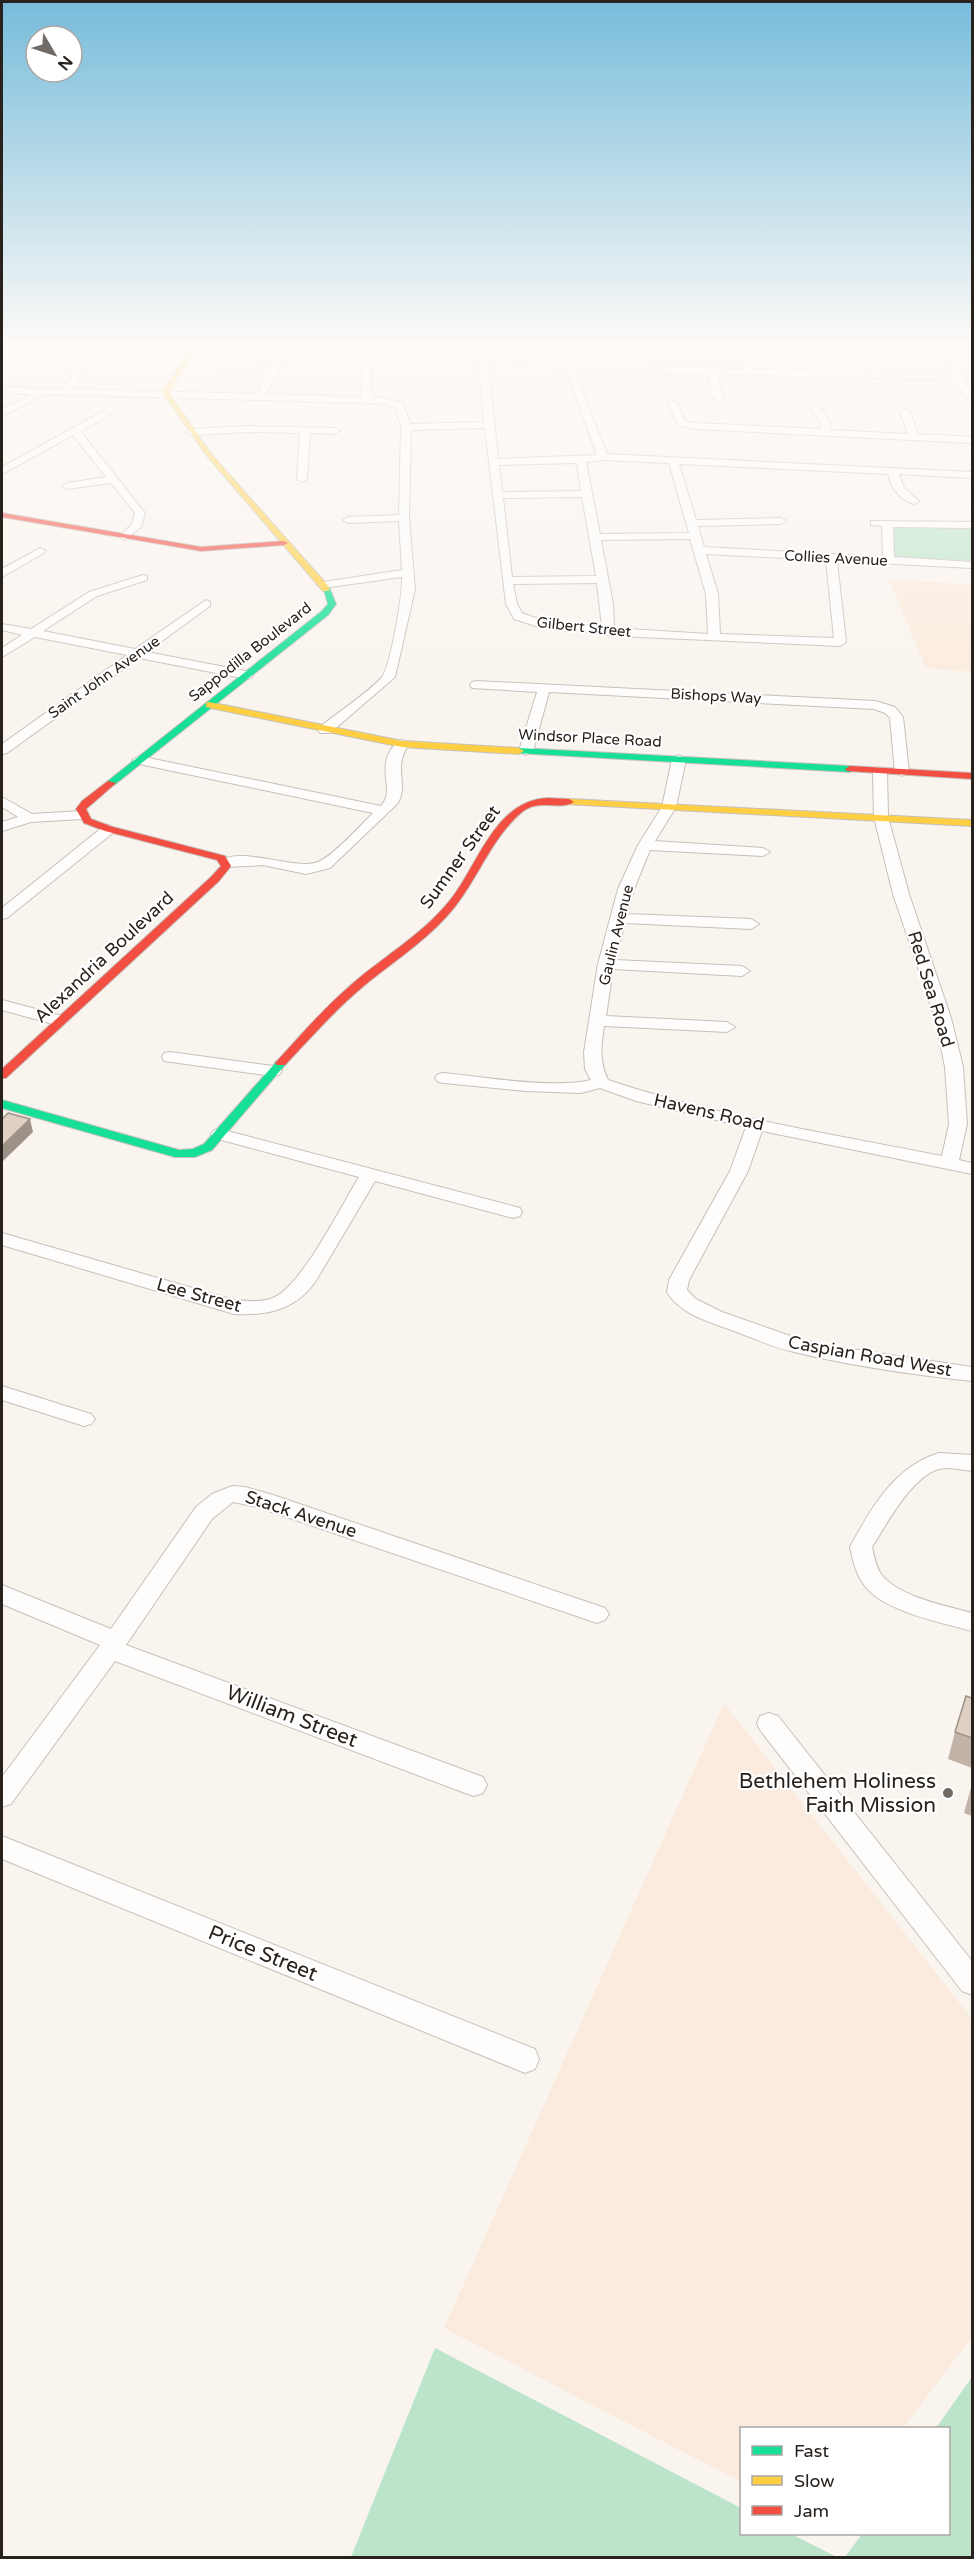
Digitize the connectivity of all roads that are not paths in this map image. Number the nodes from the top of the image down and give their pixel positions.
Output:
1 (23, 459) edge
2 (99, 459) edge
3 (215, 459) edge
4 (304, 459) edge
5 (405, 459) edge
6 (585, 459) edge
7 (645, 459) edge
8 (581, 460) junction
9 (673, 461) junction
10 (493, 462) joint
11 (2, 471) edge
12 (893, 471) junction
13 (972, 475) edge
14 (115, 479) junction
15 (302, 479) dead end
16 (67, 486) dead end
17 (586, 494) junction
18 (497, 495) junction
19 (914, 501) dead end
20 (2, 515) edge
21 (404, 518) junction
22 (348, 520) dead end
23 (781, 521) dead end
24 (693, 523) junction
25 (972, 525) edge
26 (695, 536) junction
27 (124, 537) junction
28 (596, 537) junction
29 (284, 543) junction
30 (699, 550) junction
31 (39, 551) dead end
32 (831, 557) junction
33 (889, 561) junction
34 (972, 566) edge
35 (406, 573) junction
36 (2, 574) edge
37 (143, 578) dead end
38 (603, 579) junction
39 (507, 581) junction
40 (323, 585) junction
41 (206, 604) dead end
42 (2, 627) edge
43 (608, 631) junction
44 (33, 633) junction
45 (714, 636) junction
46 (2, 653) edge
47 (136, 654) junction
48 (247, 675) junction
49 (476, 686) dead end
50 (544, 688) junction
51 (209, 705) junction
52 (325, 730) junction
53 (402, 744) junction
54 (2, 750) edge
55 (526, 751) junction
56 (679, 759) junction
57 (139, 760) junction
58 (880, 771) junction
59 (902, 772) junction
60 (972, 776) edge
61 (2, 801) edge
62 (669, 807) junction
63 (384, 812) junction
64 (82, 815) junction
65 (881, 817) junction
66 (29, 818) junction
67 (972, 823) edge
68 (2, 827) edge
69 (110, 829) junction
70 (645, 845) junction
71 (763, 852) dead end
72 (226, 863) junction
73 (2, 915) edge
74 (619, 918) junction
75 (751, 924) dead end
76 (606, 964) junction
77 (742, 971) dead end
78 (2, 1005) edge
79 (60, 1021) junction
80 (597, 1021) junction
81 (727, 1028) dead end
82 (170, 1057) dead end
83 (273, 1071) junction
84 (2, 1075) edge
85 (444, 1078) dead end
86 (601, 1083) junction
87 (2, 1104) edge
88 (756, 1124) junction
89 (220, 1134) junction
90 (949, 1163) junction
91 (972, 1168) edge
92 (369, 1175) junction
93 (513, 1212) dead end
94 (2, 1239) edge
95 (972, 1374) edge
96 (2, 1393) edge
97 (84, 1419) dead end
98 (972, 1463) edge
99 (2, 1594) edge
100 (597, 1614) dead end
101 (972, 1622) edge
102 (114, 1645) junction
103 (769, 1723) dead end
104 (474, 1785) dead end
105 (2, 1796) edge
106 (2, 1847) edge
107 (972, 1982) edge
108 (525, 2059) dead end

1 - 11 street
2 - 14 street
3 - 29 street, Sappodilla Boulevard
4 - 15 street
5 - 21 street
6 - 8 street
7 - 9 street
8 - 10 street
8 - 17 street
9 - 12 street
9 - 24 street
10 - 18 street, Gilbert Street
12 - 13 street
12 - 19 street
14 - 16 street
14 - 27 street
17 - 18 street
17 - 28 street
18 - 39 street, Gilbert Street
20 - 27 street
21 - 22 street
21 - 35 street
23 - 24 street
24 - 26 street
25 - 33 street
26 - 28 street
26 - 30 street
27 - 29 street
28 - 38 street
29 - 40 street, Sappodilla Boulevard
30 - 32 street, Collies Avenue
30 - 45 street
31 - 36 street
32 - 33 street, Collies Avenue
32 - 45 street, Gilbert Street
33 - 34 street, Collies Avenue
35 - 40 street
35 - 52 street
37 - 44 street
38 - 39 street
38 - 43 street
39 - 43 street, Gilbert Street
40 - 48 street, Sappodilla Boulevard
41 - 47 street, Saint John Avenue
42 - 44 street
43 - 45 street, Gilbert Street
44 - 46 street
44 - 47 street
47 - 48 street
47 - 54 street, Saint John Avenue
48 - 51 street, Sappodilla Boulevard
49 - 50 street, Bishops Way
50 - 55 street
50 - 59 street, Bishops Way
51 - 52 street, Windsor Place Road
51 - 57 street, Sappodilla Boulevard
52 - 53 street, Windsor Place Road
53 - 55 street, Windsor Place Road
53 - 63 street
55 - 56 street, Windsor Place Road
56 - 58 street, Windsor Place Road
56 - 62 street, Gaulin Avenue
57 - 63 street
57 - 64 street, Sappodilla Boulevard
58 - 59 street, Windsor Place Road
58 - 65 street, Red Sea Road
59 - 60 street, Windsor Place Road
61 - 66 street
62 - 65 street, Sumner Street
62 - 70 street, Gaulin Avenue
62 - 83 street, Sumner Street
63 - 72 street
64 - 66 street
64 - 69 street
65 - 67 street, Sumner Street
65 - 90 street, Red Sea Road
66 - 68 street
69 - 72 street
69 - 73 street
70 - 71 street
70 - 74 street, Gaulin Avenue
72 - 79 street, Alexandria Boulevard
74 - 75 street
74 - 76 street, Gaulin Avenue
76 - 77 street
76 - 80 street, Gaulin Avenue
78 - 79 street
79 - 84 street, Alexandria Boulevard
80 - 81 street
80 - 86 street, Gaulin Avenue
82 - 83 street
83 - 89 street, Sumner Street
85 - 86 street
86 - 88 street, Havens Road
87 - 89 street, Sumner Street
88 - 90 street, Havens Road
88 - 95 street, Caspian Road West
89 - 92 street
90 - 91 street, Havens Road
92 - 93 street
92 - 94 street, Lee Street
96 - 97 street
98 - 101 street
99 - 102 street, William Street
100 - 102 street, Stack Avenue
102 - 104 street, William Street
102 - 105 street, Stack Avenue
103 - 107 street
106 - 108 street, Price Street

